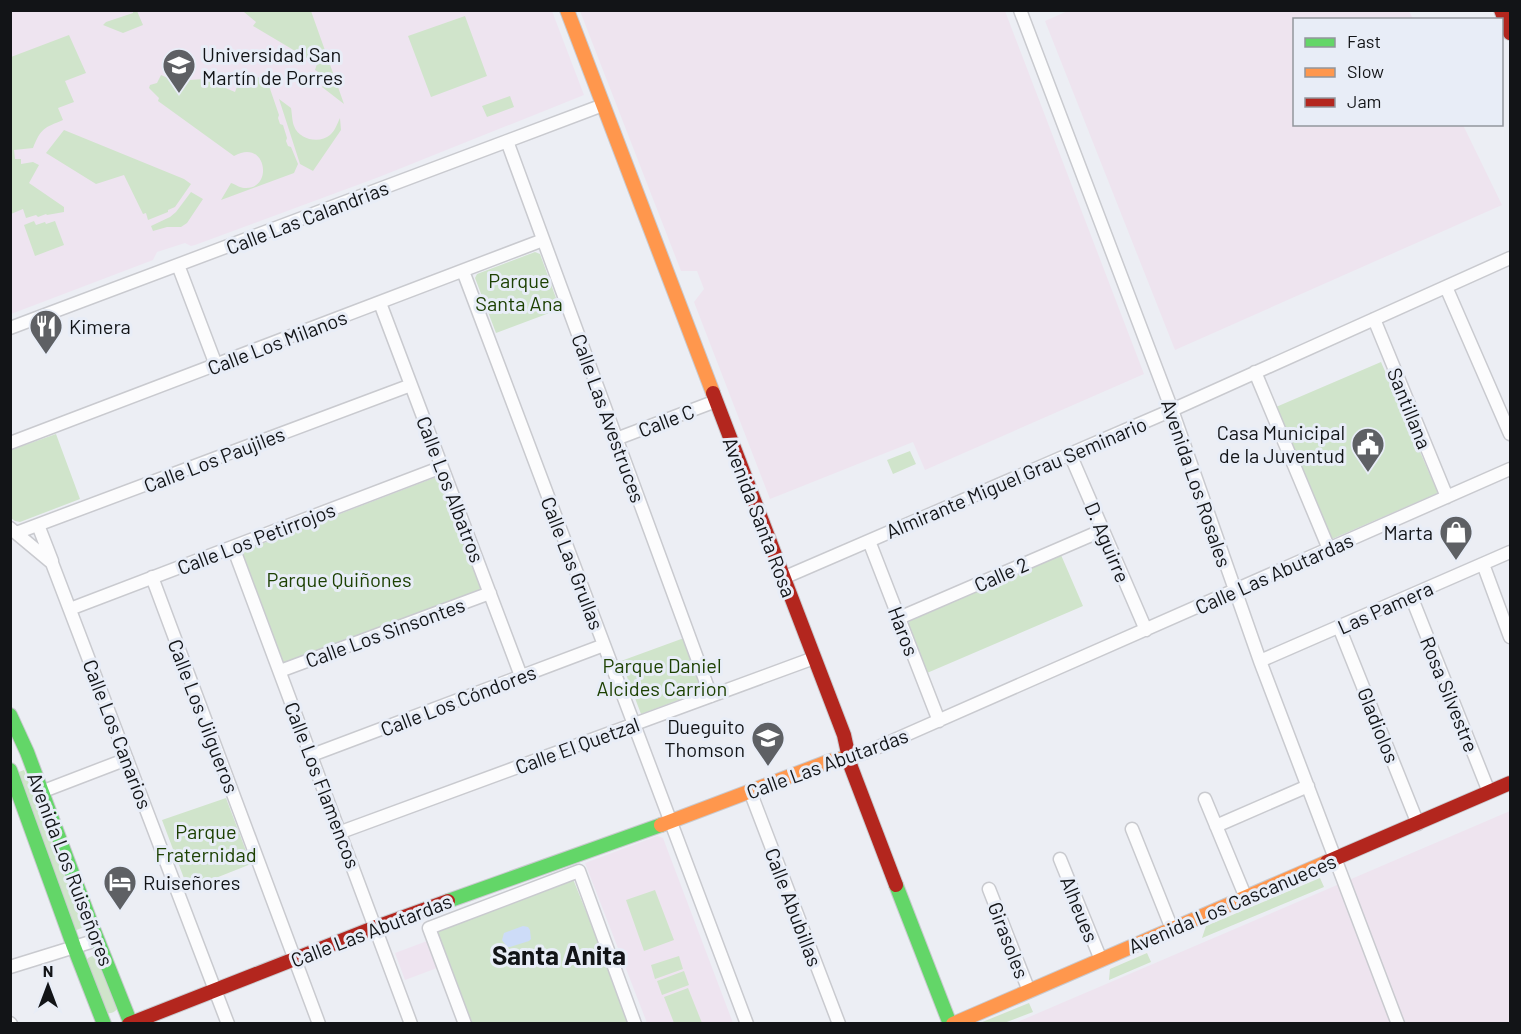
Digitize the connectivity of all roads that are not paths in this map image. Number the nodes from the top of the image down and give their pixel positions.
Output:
1 (567, 10) edge
2 (1020, 10) edge
3 (1502, 11) edge
4 (1510, 33) edge
5 (603, 105) junction
6 (507, 141) junction
7 (543, 240) junction
8 (1510, 258) edge
9 (178, 265) junction
10 (463, 271) junction
11 (1446, 287) junction
12 (380, 303) junction
13 (1374, 319) junction
14 (10, 328) edge
15 (216, 365) junction
16 (1255, 372) junction
17 (411, 385) junction
18 (716, 401) junction
19 (1172, 410) junction
20 (1510, 434) edge
21 (616, 439) junction
22 (10, 443) edge
23 (1070, 454) junction
24 (442, 467) junction
25 (1510, 469) edge
26 (1447, 497) junction
27 (38, 525) junction
28 (14, 530) edge
29 (1102, 530) junction
30 (869, 541) junction
31 (233, 547) junction
32 (1329, 549) junction
33 (1510, 552) edge
34 (52, 562) junction
35 (1483, 564) junction
36 (152, 577) junction
37 (783, 578) junction
38 (1235, 590) junction
39 (490, 593) junction
40 (1411, 596) junction
41 (70, 609) junction
42 (899, 618) junction
43 (1340, 627) junction
44 (1146, 630) junction
45 (1510, 637) edge
46 (604, 645) junction
47 (814, 658) junction
48 (1260, 662) junction
49 (280, 671) junction
50 (521, 676) junction
51 (711, 696) junction
52 (10, 715) edge
53 (939, 721) junction
54 (634, 723) junction
55 (312, 755) junction
56 (848, 757) junction
57 (127, 759) junction
58 (10, 770) edge
59 (1510, 783) edge
60 (1308, 786) junction
61 (750, 791) junction
62 (41, 792) junction
63 (1489, 792) junction
64 (1205, 799) dead end
65 (670, 821) junction
66 (1418, 824) junction
67 (1216, 826) junction
68 (1132, 829) dead end
69 (341, 832) junction
70 (1336, 858) junction
71 (1060, 859) dead end
72 (989, 890) dead end
73 (1246, 898) junction
74 (376, 927) junction
75 (1172, 929) junction
76 (97, 940) junction
77 (74, 947) junction
78 (296, 958) junction
79 (1101, 960) junction
80 (10, 967) edge
81 (215, 989) junction
82 (1029, 991) junction
83 (104, 1023) edge
84 (130, 1023) edge
85 (228, 1023) edge
86 (319, 1023) edge
87 (411, 1023) edge
88 (465, 1023) edge
89 (635, 1023) edge
90 (747, 1023) edge
91 (839, 1023) edge
92 (952, 1023) edge
93 (1398, 1023) edge

1 - 5 street, Avenida Santa Rosa
2 - 19 street, Avenida Los Rosales
3 - 4 street
5 - 6 street, Calle Las Calandrias
5 - 18 street, Avenida Santa Rosa
6 - 7 street, Calle Las Avestruces
6 - 9 street, Calle Las Calandrias
7 - 10 street, Calle Los Milanos
7 - 21 street, Calle Las Avestruces
8 - 11 street, Almirante Miguel Grau Seminario
9 - 14 street, Calle Las Calandrias
9 - 15 street
10 - 12 street, Calle Los Milanos
10 - 46 street, Calle Las Grullas
11 - 13 street, Almirante Miguel Grau Seminario
11 - 20 street
12 - 15 street, Calle Los Milanos
12 - 17 street, Calle Los Albatros
13 - 16 street, Almirante Miguel Grau Seminario
13 - 26 street, Santillana
15 - 22 street, Calle Los Milanos
16 - 19 street, Almirante Miguel Grau Seminario
16 - 32 street
17 - 24 street, Calle Los Albatros
17 - 27 street, Calle Los Paujiles
18 - 21 street, Calle C
18 - 37 street, Avenida Santa Rosa
19 - 23 street, Almirante Miguel Grau Seminario
19 - 38 street, Avenida Los Rosales
21 - 51 street, Calle Las Avestruces
23 - 29 street, D. Aguirre
23 - 30 street, Almirante Miguel Grau Seminario
24 - 31 street, Calle Los Petirrojos
24 - 39 street, Calle Los Albatros
25 - 26 street, Calle Las Abutardas
26 - 32 street, Calle Las Abutardas
27 - 28 street, Calle Los Paujiles
27 - 34 street, Calle Los Canarios
28 - 34 street
29 - 42 street, Calle 2
29 - 44 street, D. Aguirre
30 - 37 street, Almirante Miguel Grau Seminario
30 - 42 street, Haros
31 - 36 street, Calle Los Petirrojos
31 - 49 street, Calle Los Flamencos
32 - 38 street, Calle Las Abutardas
33 - 35 street, Las Pamera
34 - 41 street, Calle Los Canarios
35 - 40 street, Las Pamera
35 - 45 street
36 - 41 street, Calle Los Petirrojos
36 - 78 street, Calle Los Jilgueros
37 - 47 street, Avenida Santa Rosa
38 - 44 street, Calle Las Abutardas
38 - 48 street, Avenida Los Rosales
39 - 49 street, Calle Los Sinsontes
39 - 50 street, Calle Los Albatros
40 - 43 street, Las Pamera
40 - 63 street, Rosa Silvestre
41 - 57 street, Calle Los Canarios
42 - 53 street, Haros
43 - 48 street, Las Pamera
43 - 66 street, Gladiolos
44 - 53 street, Calle Las Abutardas
46 - 50 street, Calle Los Cóndores
46 - 54 street, Calle Las Grullas
47 - 51 street, Calle El Quetzal
47 - 56 street, Avenida Santa Rosa
48 - 60 street, Avenida Los Rosales
49 - 55 street, Calle Los Flamencos
50 - 55 street, Calle Los Cóndores
51 - 54 street, Calle El Quetzal
52 - 62 street, Avenida Los Ruiseñores
53 - 56 street, Calle Las Abutardas
54 - 65 street, Calle Las Grullas
54 - 69 street, Calle El Quetzal
55 - 69 street, Calle Los Flamencos
56 - 61 street, Calle Las Abutardas
56 - 92 street, Avenida Santa Rosa
57 - 62 street
57 - 81 street, Calle Los Canarios
58 - 77 street, Avenida Los Ruiseñores
59 - 63 street, Avenida Los Cascanueces
60 - 67 street
60 - 70 street, Avenida Los Rosales
61 - 65 street, Calle Las Abutardas
61 - 91 street, Calle Abubillas
62 - 76 street, Avenida Los Ruiseñores
63 - 66 street, Avenida Los Cascanueces
64 - 67 street
65 - 74 street, Calle Las Abutardas
65 - 90 street, Calle Las Grullas
66 - 70 street, Avenida Los Cascanueces
67 - 73 street
68 - 75 street
69 - 74 street, Calle Los Flamencos
70 - 73 street, Avenida Los Cascanueces
70 - 93 street, Avenida Los Rosales
71 - 79 street, Alheues
72 - 82 street, Girasoles
73 - 75 street, Avenida Los Cascanueces
74 - 78 street, Calle Las Abutardas
74 - 87 street, Calle Los Flamencos
75 - 79 street, Avenida Los Cascanueces
76 - 77 street
76 - 84 street, Avenida Los Ruiseñores
77 - 80 street
77 - 83 street, Avenida Los Ruiseñores
78 - 81 street, Calle Las Abutardas
78 - 86 street, Calle Los Jilgueros
79 - 82 street, Avenida Los Cascanueces
81 - 84 street, Calle Las Abutardas
81 - 85 street, Calle Los Canarios
82 - 92 street, Avenida Los Cascanueces
88 - 89 street

